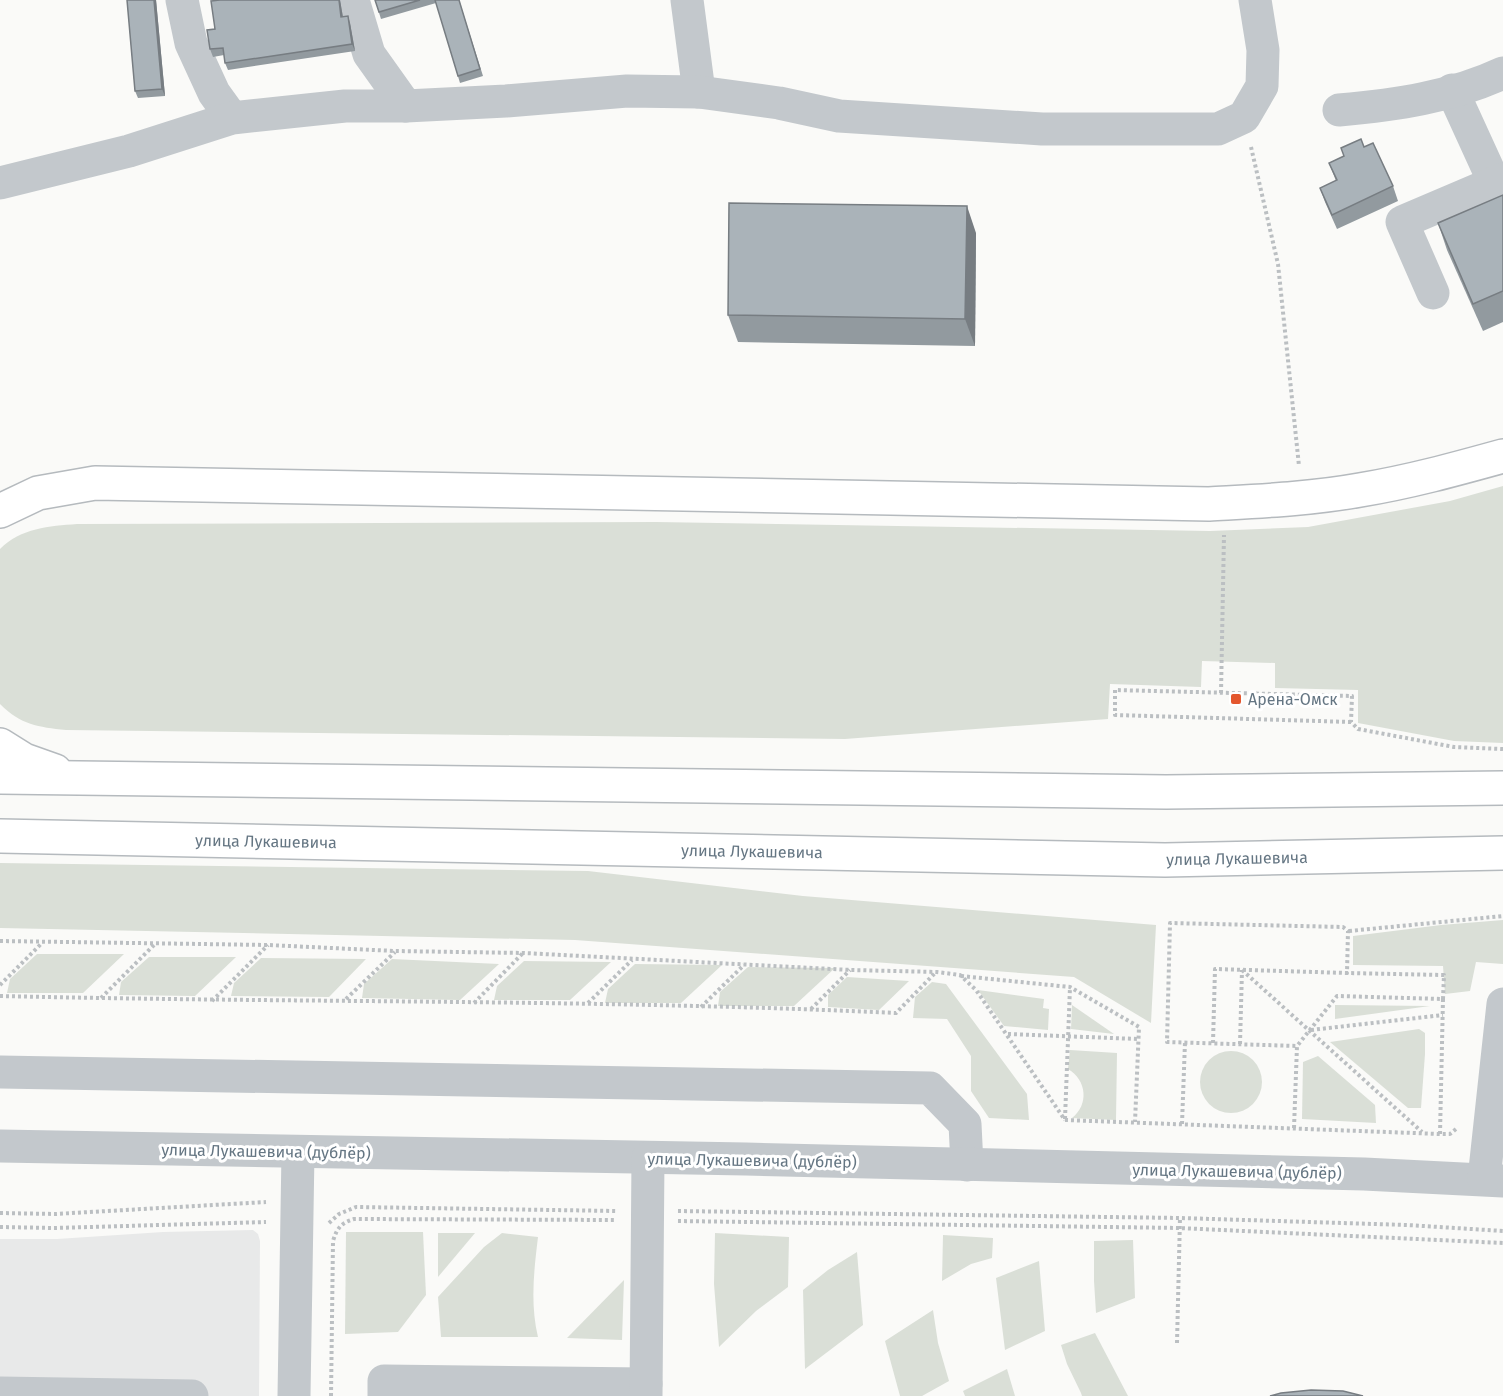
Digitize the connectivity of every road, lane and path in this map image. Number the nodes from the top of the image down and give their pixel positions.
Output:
1 (182, 0) edge
2 (353, 0) edge
3 (687, 0) edge
4 (1255, 0) edge
5 (1503, 73) edge
6 (1452, 90) junction
7 (699, 92) junction
8 (406, 106) junction
9 (1339, 110) dead end
10 (1244, 117) junction
11 (232, 118) junction
12 (1499, 181) edge
13 (0, 183) edge
14 (1433, 293) dead end
15 (1503, 456) edge
16 (1300, 474) dead end
17 (0, 511) edge
18 (1224, 577) dead end
19 (1221, 693) junction
20 (1351, 722) junction
21 (0, 745) edge
22 (1503, 750) edge
23 (0, 777) edge
24 (77, 778) junction
25 (1503, 788) edge
26 (0, 836) edge
27 (1503, 853) edge
28 (1503, 916) edge
29 (1348, 931) junction
30 (0, 941) edge
31 (43, 942) junction
32 (156, 944) junction
33 (268, 945) junction
34 (395, 951) junction
35 (524, 953) junction
36 (633, 959) junction
37 (744, 964) junction
38 (850, 970) junction
39 (1242, 970) junction
40 (937, 972) junction
41 (1347, 972) junction
42 (960, 975) junction
43 (0, 985) edge
44 (1070, 987) junction
45 (0, 996) edge
46 (100, 999) junction
47 (1443, 999) junction
48 (346, 1000) junction
49 (212, 1001) junction
50 (474, 1003) junction
51 (587, 1004) junction
52 (1503, 1004) edge
53 (701, 1007) junction
54 (811, 1009) junction
55 (1443, 1015) junction
56 (1310, 1030) junction
57 (1007, 1034) junction
58 (1068, 1036) junction
59 (1138, 1039) junction
60 (1185, 1042) junction
61 (1213, 1043) junction
62 (1240, 1044) junction
63 (1297, 1046) junction
64 (0, 1072) edge
65 (1498, 1086) edge
66 (1065, 1120) junction
67 (1136, 1122) junction
68 (1182, 1124) junction
69 (1294, 1128) junction
70 (1423, 1133) junction
71 (1440, 1134) junction
72 (1450, 1134) dead end
73 (0, 1146) edge
74 (298, 1152) junction
75 (648, 1158) junction
76 (967, 1165) junction
77 (1493, 1180) edge
78 (287, 1211) junction
79 (0, 1213) edge
80 (339, 1214) junction
81 (648, 1217) junction
82 (1180, 1218) junction
83 (327, 1225) dead end
84 (0, 1227) edge
85 (1179, 1228) junction
86 (1503, 1231) edge
87 (1503, 1243) edge
88 (1177, 1343) dead end
89 (646, 1390) edge
90 (16, 1394) edge
91 (109, 1395) edge
92 (192, 1396) edge
93 (294, 1396) edge
94 (331, 1396) edge
95 (384, 1396) edge

1 - 11 street
2 - 8 street
3 - 7 street
4 - 10 street
5 - 6 street
6 - 9 street
6 - 12 street
7 - 8 street
7 - 10 street
8 - 11 street
10 - 16 path
11 - 13 street
12 - 14 street
15 - 17 main road
18 - 19 path
19 - 20 path
19 - 20 path
20 - 22 path
21 - 24 main road
23 - 24 main road
24 - 25 main road
26 - 27 main road, улица Лукашевича
28 - 29 path
29 - 41 path
29 - 60 path
30 - 31 path
31 - 32 path
31 - 43 path
32 - 33 path
32 - 46 path
33 - 34 path
33 - 49 path
34 - 35 path
34 - 48 path
35 - 36 path
35 - 50 path
36 - 37 path
36 - 51 path
37 - 38 path
37 - 53 path
38 - 40 path
38 - 54 path
39 - 41 path
39 - 56 path
39 - 61 path
39 - 62 path
40 - 42 path
40 - 54 path
41 - 47 path
42 - 44 path
42 - 57 path
44 - 58 path
44 - 59 path
45 - 46 path
46 - 49 path
47 - 55 path
47 - 56 path
48 - 49 path
48 - 50 path
50 - 51 path
51 - 53 path
52 - 65 street
53 - 54 path
55 - 56 path
55 - 71 path
56 - 63 path
56 - 70 path
57 - 58 path
57 - 66 path
58 - 59 path
58 - 66 path
59 - 67 path
60 - 61 path
60 - 68 path
61 - 62 path
62 - 63 path
63 - 69 path
64 - 76 street
65 - 77 street
66 - 67 path
67 - 68 path
68 - 69 path
69 - 70 path
70 - 71 path
71 - 72 path
73 - 74 street, улица Лукашевича (дублёр)
74 - 75 street, улица Лукашевича (дублёр)
74 - 78 street
75 - 76 street, улица Лукашевича (дублёр)
75 - 81 street
76 - 77 street, улица Лукашевича (дублёр)
78 - 79 path
78 - 80 path
78 - 84 path
78 - 93 street
80 - 81 path
80 - 83 path
81 - 82 path
81 - 85 path
81 - 89 street
81 - 94 path
82 - 85 path
82 - 86 path
85 - 87 path
85 - 88 path
89 - 95 street
90 - 91 street
91 - 92 street

